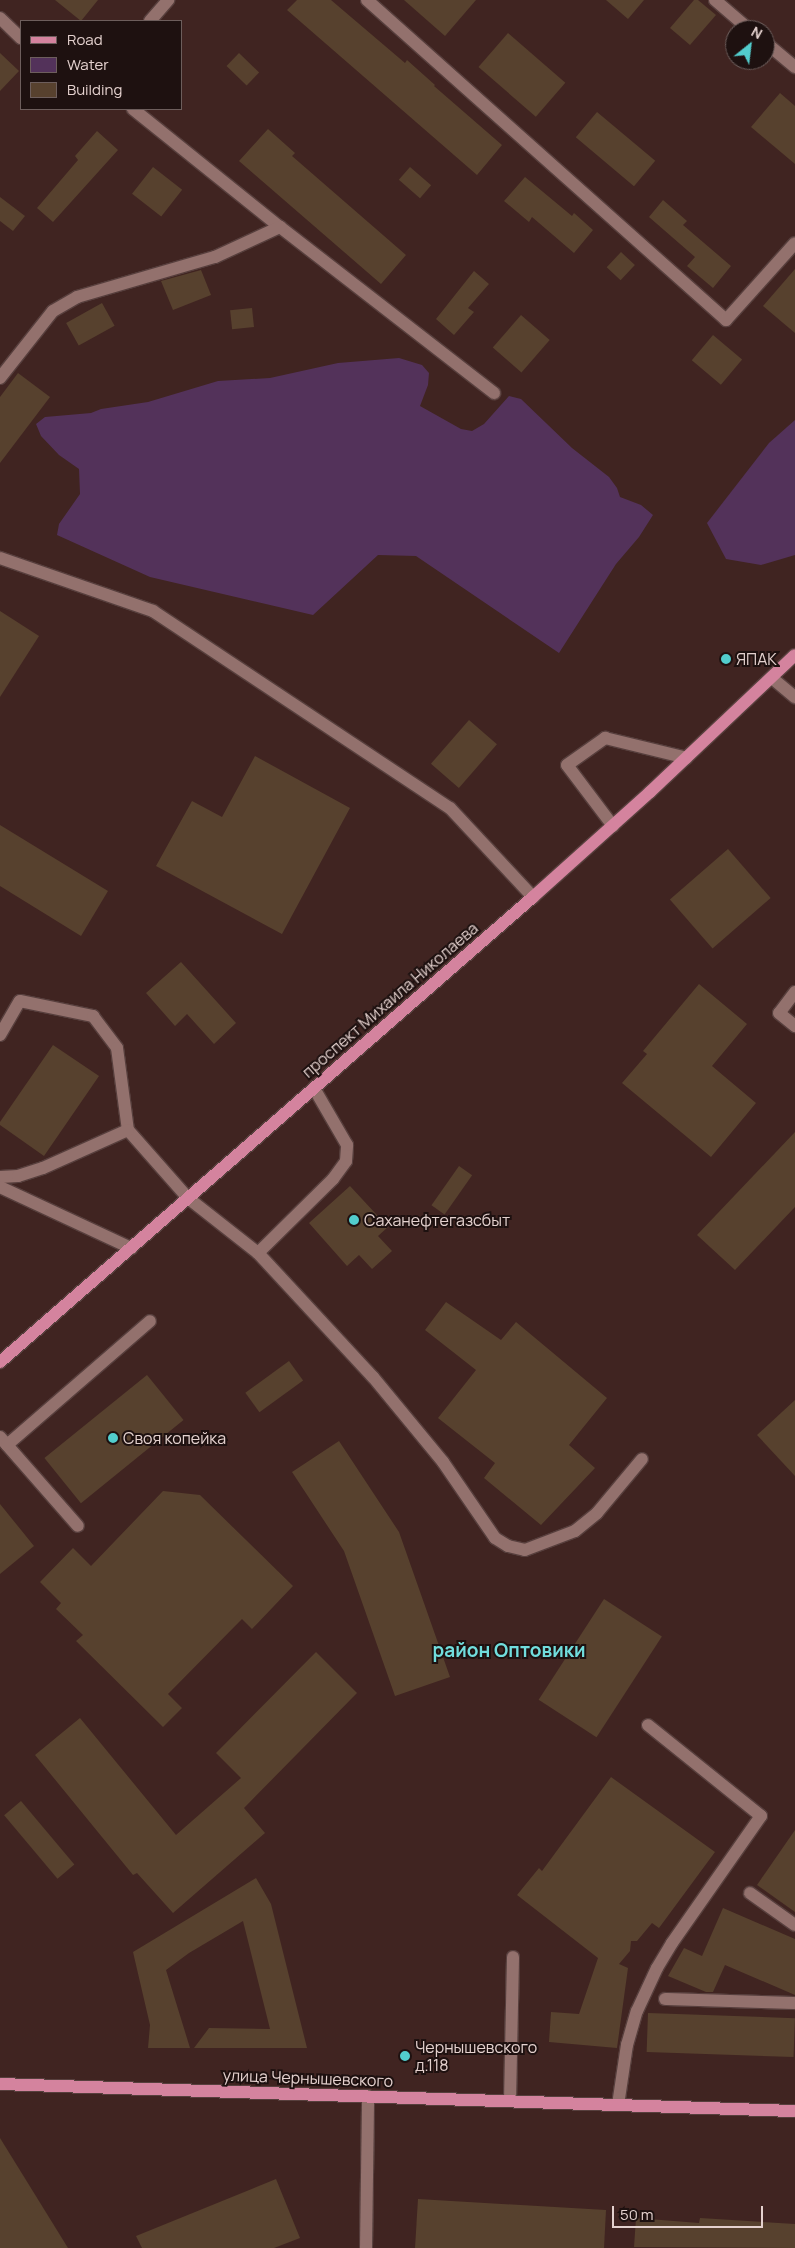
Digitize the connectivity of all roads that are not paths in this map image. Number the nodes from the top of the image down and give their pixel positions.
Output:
1 (168, 0) edge
2 (367, 0) edge
3 (715, 0) edge
4 (0, 18) edge
5 (151, 20) edge
6 (738, 20) edge
7 (20, 37) edge
8 (775, 51) edge
9 (795, 68) edge
10 (134, 110) edge
11 (280, 227) junction
12 (795, 243) edge
13 (0, 378) edge
14 (494, 393) dead end
15 (0, 558) edge
16 (795, 656) edge
17 (772, 678) junction
18 (795, 697) edge
19 (687, 758) junction
20 (613, 826) junction
21 (533, 897) junction
22 (795, 992) edge
23 (795, 1026) edge
24 (0, 1035) edge
25 (314, 1088) junction
26 (128, 1130) junction
27 (0, 1177) edge
28 (0, 1187) edge
29 (188, 1198) junction
30 (131, 1248) junction
31 (258, 1253) junction
32 (150, 1321) dead end
33 (0, 1362) edge
34 (3, 1441) edge
35 (642, 1459) dead end
36 (78, 1526) dead end
37 (648, 1725) dead end
38 (750, 1893) dead end
39 (795, 1925) edge
40 (513, 1957) dead end
41 (665, 1999) dead end
42 (795, 2003) edge
43 (0, 2084) edge
44 (368, 2096) junction
45 (510, 2101) junction
46 (618, 2105) junction
47 (795, 2110) edge
48 (366, 2248) edge

1 - 5 street
2 - 12 street
3 - 6 street
4 - 7 street
8 - 9 street
10 - 11 street
11 - 13 street
11 - 14 street
15 - 21 street
16 - 17 main road, проспект Михаила Николаева
17 - 18 street
17 - 19 main road, проспект Михаила Николаева
19 - 20 main road, проспект Михаила Николаева
19 - 20 street
20 - 21 main road, проспект Михаила Николаева
21 - 25 main road, проспект Михаила Николаева
22 - 23 street
24 - 26 street
25 - 29 main road, проспект Михаила Николаева
25 - 31 street
26 - 27 street
26 - 29 street
28 - 30 street
29 - 30 main road, проспект Михаила Николаева
29 - 31 street
30 - 33 main road, проспект Михаила Николаева
31 - 35 street
32 - 34 street
34 - 36 street
37 - 46 street
38 - 39 street
40 - 45 street
41 - 42 street
43 - 44 main road, улица Чернышевского
44 - 45 main road, улица Чернышевского
44 - 48 street
45 - 46 main road, улица Чернышевского
46 - 47 main road, улица Чернышевского

